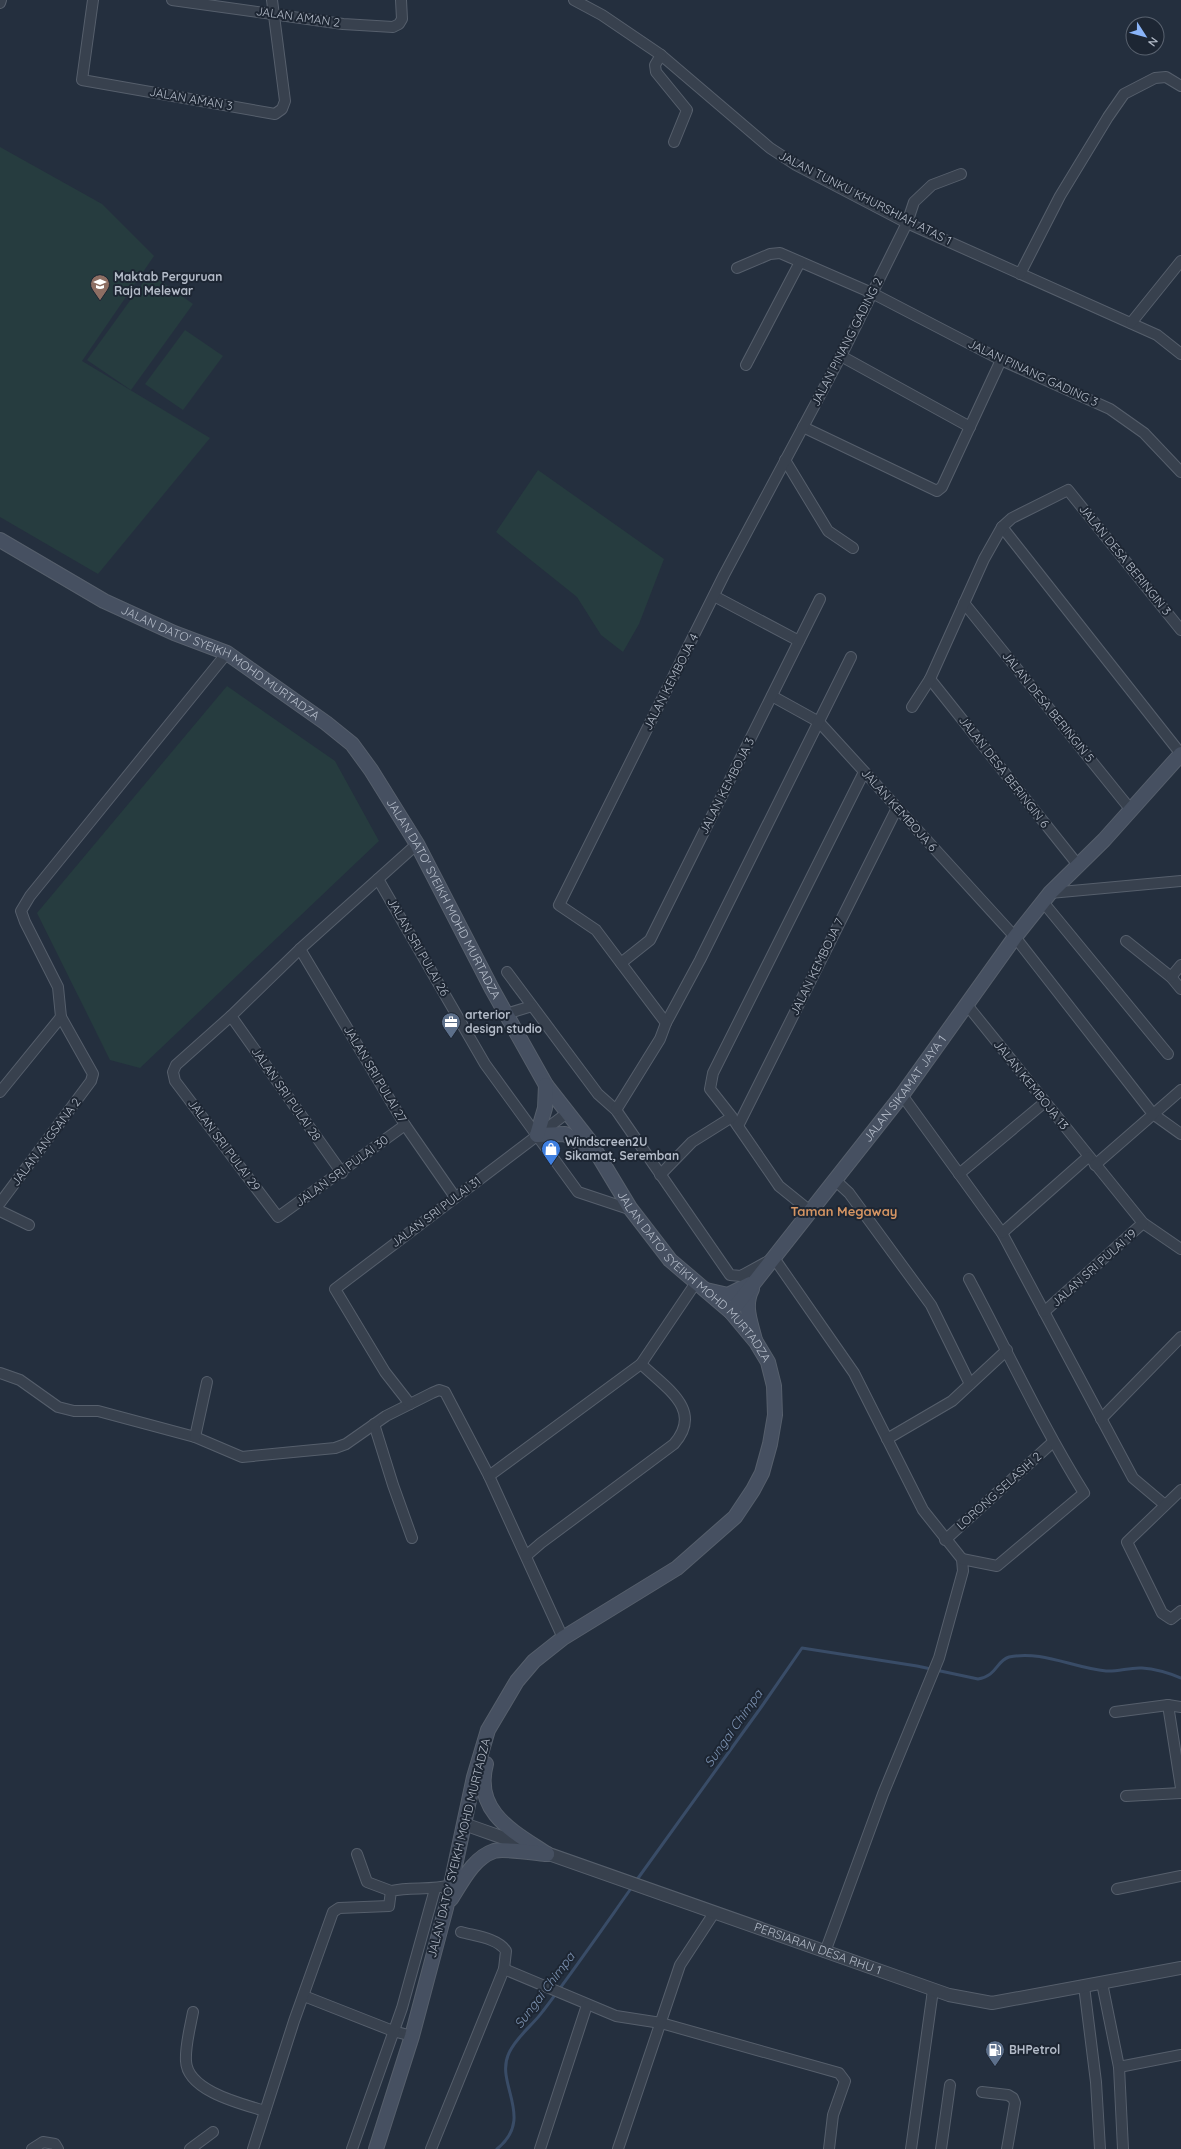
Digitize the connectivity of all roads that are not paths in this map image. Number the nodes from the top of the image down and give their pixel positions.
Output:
1 (1, 0) edge
2 (93, 0) edge
3 (172, 0) edge
4 (272, 0) edge
5 (401, 0) edge
6 (574, 0) edge
7 (0, 3) edge
8 (274, 13) junction
9 (661, 55) junction
10 (1181, 86) edge
11 (674, 142) dead end
12 (961, 174) dead end
13 (907, 223) junction
14 (1181, 261) edge
15 (800, 262) junction
16 (737, 268) dead end
17 (1020, 274) junction
18 (872, 294) junction
19 (1131, 323) junction
20 (1181, 354) edge
21 (841, 356) junction
22 (1001, 360) junction
23 (746, 365) dead end
24 (803, 427) junction
25 (970, 427) junction
26 (785, 460) junction
27 (1181, 472) edge
28 (1002, 527) junction
29 (0, 540) edge
30 (853, 548) dead end
31 (714, 596) junction
32 (820, 599) dead end
33 (964, 603) junction
34 (1181, 630) edge
35 (800, 641) junction
36 (227, 653) junction
37 (851, 657) dead end
38 (930, 679) junction
39 (772, 696) junction
40 (912, 707) dead end
41 (819, 722) junction
42 (1181, 754) edge
43 (864, 772) junction
44 (897, 808) junction
45 (1131, 810) junction
46 (417, 844) junction
47 (1078, 865) junction
48 (1181, 873) edge
49 (378, 879) junction
50 (1177, 881) edge
51 (1046, 898) junction
52 (1015, 937) junction
53 (1126, 942) dead end
54 (300, 949) junction
55 (621, 963) junction
56 (1181, 964) edge
57 (507, 972) dead end
58 (1171, 977) junction
59 (1181, 989) edge
60 (967, 1005) junction
61 (532, 1006) junction
62 (506, 1014) junction
63 (231, 1016) junction
64 (61, 1017) junction
65 (666, 1023) junction
66 (1168, 1054) dead end
67 (546, 1085) junction
68 (1181, 1090) edge
69 (0, 1092) edge
70 (902, 1095) junction
71 (1044, 1102) junction
72 (616, 1110) junction
73 (567, 1113) junction
74 (1153, 1114) junction
75 (732, 1117) junction
76 (405, 1125) junction
77 (738, 1126) junction
78 (1181, 1134) edge
79 (537, 1135) junction
80 (598, 1155) junction
81 (1092, 1161) junction
82 (342, 1173) junction
83 (959, 1174) junction
84 (660, 1175) junction
85 (835, 1180) junction
86 (455, 1197) junction
87 (0, 1203) edge
88 (632, 1210) junction
89 (0, 1211) edge
90 (810, 1211) junction
91 (278, 1217) joint
92 (1143, 1223) junction
93 (28, 1225) dead end
94 (1002, 1233) junction
95 (1181, 1249) edge
96 (774, 1258) junction
97 (758, 1278) junction
98 (969, 1279) dead end
99 (698, 1286) junction
100 (730, 1312) junction
101 (1044, 1312) junction
102 (1181, 1337) edge
103 (756, 1342) junction
104 (1007, 1350) junction
105 (641, 1364) junction
106 (0, 1373) edge
107 (207, 1382) dead end
108 (970, 1384) junction
109 (410, 1404) junction
110 (1101, 1419) junction
111 (374, 1424) junction
112 (195, 1437) junction
113 (887, 1438) junction
114 (1053, 1442) junction
115 (489, 1476) junction
116 (1181, 1490) edge
117 (1165, 1505) junction
118 (412, 1538) dead end
119 (945, 1540) junction
120 (526, 1556) junction
121 (962, 1559) junction
122 (1181, 1611) edge
123 (563, 1638) junction
124 (517, 1680) junction
125 (1168, 1705) junction
126 (1181, 1707) edge
127 (1115, 1712) dead end
128 (1181, 1788) edge
129 (1181, 1793) edge
130 (1126, 1796) dead end
131 (464, 1824) junction
132 (357, 1854) dead end
133 (547, 1854) junction
134 (1181, 1876) edge
135 (451, 1885) junction
136 (435, 1889) junction
137 (1117, 1889) dead end
138 (391, 1892) junction
139 (446, 1908) junction
140 (714, 1913) junction
141 (461, 1932) dead end
142 (825, 1952) junction
143 (1181, 1968) edge
144 (504, 1969) junction
145 (1102, 1983) junction
146 (1084, 1986) junction
147 (933, 1990) junction
148 (304, 1996) junction
149 (587, 2005) junction
150 (193, 2012) dead end
151 (661, 2023) junction
152 (393, 2031) junction
153 (412, 2036) junction
154 (1181, 2055) edge
155 (1119, 2067) junction
156 (950, 2085) dead end
157 (982, 2092) dead end
158 (265, 2111) junction
159 (213, 2132) dead end
160 (32, 2149) edge
161 (58, 2149) edge
162 (190, 2149) edge
163 (253, 2149) edge
164 (352, 2149) edge
165 (376, 2149) edge
166 (431, 2149) edge
167 (540, 2149) edge
168 (618, 2149) edge
169 (829, 2149) edge
170 (911, 2149) edge
171 (940, 2149) edge
172 (1007, 2149) edge
173 (1100, 2149) edge
174 (1123, 2149) edge

1 - 7 street
2 - 8 street, JALAN AMAN 3
3 - 8 street, JALAN AMAN 2
4 - 8 street
5 - 8 street, JALAN AMAN 2
6 - 9 street, JALAN TUNKU KHURSHIAH ATAS 1
9 - 11 street
9 - 13 street, JALAN TUNKU KHURSHIAH ATAS 1
10 - 17 street
12 - 13 street, JALAN PINANG GADING 2
13 - 17 street, JALAN TUNKU KHURSHIAH ATAS 1
13 - 18 street, JALAN PINANG GADING 2
14 - 19 street
15 - 16 street, JALAN PINANG GADING 3
15 - 18 street, JALAN PINANG GADING 3
15 - 23 street
17 - 19 street, JALAN TUNKU KHURSHIAH ATAS 1
18 - 21 street, JALAN PINANG GADING 2
18 - 22 street, JALAN PINANG GADING 3
19 - 20 street, JALAN TUNKU KHURSHIAH ATAS 1
21 - 24 street, JALAN PINANG GADING 2
21 - 25 street
22 - 25 street
22 - 27 street, JALAN PINANG GADING 3
24 - 25 street
24 - 26 street, JALAN PINANG GADING 2
26 - 30 street
26 - 31 street, JALAN KEMBOJA 4
28 - 33 street
28 - 34 street, JALAN DESA BERINGIN 3
28 - 42 street
29 - 36 main road, JALAN DATO' SYEIKH MOHD MURTADZA
31 - 35 street
31 - 55 street, JALAN KEMBOJA 4
32 - 35 street, JALAN KEMBOJA 3
33 - 38 street
33 - 45 street, JALAN DESA BERINGIN 5
35 - 39 street, JALAN KEMBOJA 3
36 - 46 main road, JALAN DATO' SYEIKH MOHD MURTADZA
36 - 64 street
37 - 41 street
38 - 40 street
38 - 47 street, JALAN DESA BERINGIN 6
39 - 41 street, JALAN KEMBOJA 6
39 - 55 street, JALAN KEMBOJA 3
41 - 43 street, JALAN KEMBOJA 6
41 - 65 street
42 - 45 main road, JALAN SIKAMAT JAYA 1
43 - 44 street, JALAN KEMBOJA 6
43 - 75 street
44 - 52 street, JALAN KEMBOJA 6
44 - 77 street, JALAN KEMBOJA 7
45 - 47 main road, JALAN SIKAMAT JAYA 1
46 - 49 street
46 - 62 main road, JALAN DATO' SYEIKH MOHD MURTADZA
47 - 51 main road, JALAN SIKAMAT JAYA 1
48 - 50 street
49 - 54 street
49 - 79 street, JALAN SRI PULAI 26
50 - 51 street
51 - 52 main road, JALAN SIKAMAT JAYA 1
51 - 66 street
52 - 60 main road, JALAN SIKAMAT JAYA 1
52 - 74 street, JALAN KEMBOJA 6
53 - 58 street
54 - 63 street
54 - 76 street, JALAN SRI PULAI 27
55 - 65 street
56 - 58 street
57 - 61 street
58 - 59 street
60 - 70 main road, JALAN SIKAMAT JAYA 1
60 - 71 street, JALAN KEMBOJA 13
61 - 62 street
61 - 72 street
62 - 67 main road, JALAN DATO' SYEIKH MOHD MURTADZA
63 - 82 street, JALAN SRI PULAI 28
63 - 91 street, JALAN SRI PULAI 29
64 - 69 street
64 - 87 street, JALAN ANGSANA 2
65 - 72 street
67 - 73 main road, JALAN DATO' SYEIKH MOHD MURTADZA
67 - 79 main road
68 - 74 street
70 - 83 street
70 - 85 main road, JALAN SIKAMAT JAYA 1
71 - 81 street, JALAN KEMBOJA 13
71 - 83 street
72 - 84 street
73 - 79 street, JALAN SRI PULAI 31
73 - 80 main road, JALAN DATO' SYEIKH MOHD MURTADZA
74 - 78 street, JALAN KEMBOJA 6
74 - 81 street
75 - 77 street
75 - 84 street
76 - 82 street, JALAN SRI PULAI 30
76 - 86 street, JALAN SRI PULAI 27
77 - 90 street
79 - 80 main road
79 - 86 street, JALAN SRI PULAI 31
79 - 88 street, JALAN SRI PULAI 26
80 - 88 main road, JALAN DATO' SYEIKH MOHD MURTADZA
81 - 92 street, JALAN KEMBOJA 13
81 - 94 street
82 - 91 street, JALAN SRI PULAI 30
83 - 94 street
84 - 96 street
85 - 90 main road, JALAN SIKAMAT JAYA 1
85 - 108 street
86 - 109 street, JALAN SRI PULAI 31
88 - 99 main road, JALAN DATO' SYEIKH MOHD MURTADZA
89 - 93 street
90 - 96 main road, JALAN SIKAMAT JAYA 1
92 - 95 street, JALAN KEMBOJA 13
92 - 101 street, JALAN SRI PULAI 19
94 - 101 street
96 - 97 main road, JALAN SIKAMAT JAYA 1
96 - 113 street
97 - 99 main road
97 - 100 main road, JALAN SIKAMAT JAYA 1
97 - 103 main road
98 - 104 street
99 - 100 main road, JALAN DATO' SYEIKH MOHD MURTADZA
99 - 105 street
100 - 103 main road, JALAN DATO' SYEIKH MOHD MURTADZA
101 - 110 street
102 - 110 street
103 - 123 main road, JALAN DATO' SYEIKH MOHD MURTADZA
104 - 108 street
104 - 114 street
105 - 115 street
105 - 120 street
106 - 112 street
107 - 112 street
108 - 113 street
109 - 111 street
109 - 115 street
110 - 117 street
111 - 112 street
111 - 118 street
113 - 119 street
114 - 119 street, LORONG SELASIH 2
114 - 121 street
115 - 120 street
116 - 117 street
117 - 122 street
119 - 121 street
120 - 123 street
121 - 142 street
123 - 124 main road, JALAN DATO' SYEIKH MOHD MURTADZA
124 - 131 main road, JALAN DATO' SYEIKH MOHD MURTADZA
124 - 133 main road
125 - 126 street
125 - 127 street
125 - 128 street
129 - 130 street
131 - 133 street, PERSIARAN DESA RHU 1
131 - 135 main road, JALAN DATO' SYEIKH MOHD MURTADZA
132 - 138 street
133 - 139 main road
133 - 140 street, PERSIARAN DESA RHU 1
134 - 137 street
135 - 136 street
135 - 139 main road, JALAN DATO' SYEIKH MOHD MURTADZA
136 - 138 street
136 - 152 street
138 - 148 street
139 - 153 main road, JALAN DATO' SYEIKH MOHD MURTADZA
140 - 142 street, PERSIARAN DESA RHU 1
140 - 151 street
141 - 144 street
142 - 147 street, PERSIARAN DESA RHU 1
143 - 145 street, PERSIARAN DESA RHU 1
144 - 149 street
144 - 166 street
145 - 146 street, PERSIARAN DESA RHU 1
145 - 155 street
146 - 147 street, PERSIARAN DESA RHU 1
146 - 173 street
147 - 170 street
148 - 152 street
148 - 158 street
149 - 151 street
149 - 167 street
150 - 158 street
151 - 168 street
151 - 169 street
152 - 153 street
152 - 164 street
153 - 165 main road, JALAN DATO' SYEIKH MOHD MURTADZA
154 - 155 street
155 - 174 street
156 - 171 street
157 - 172 street
158 - 163 street
159 - 162 street
160 - 161 street

